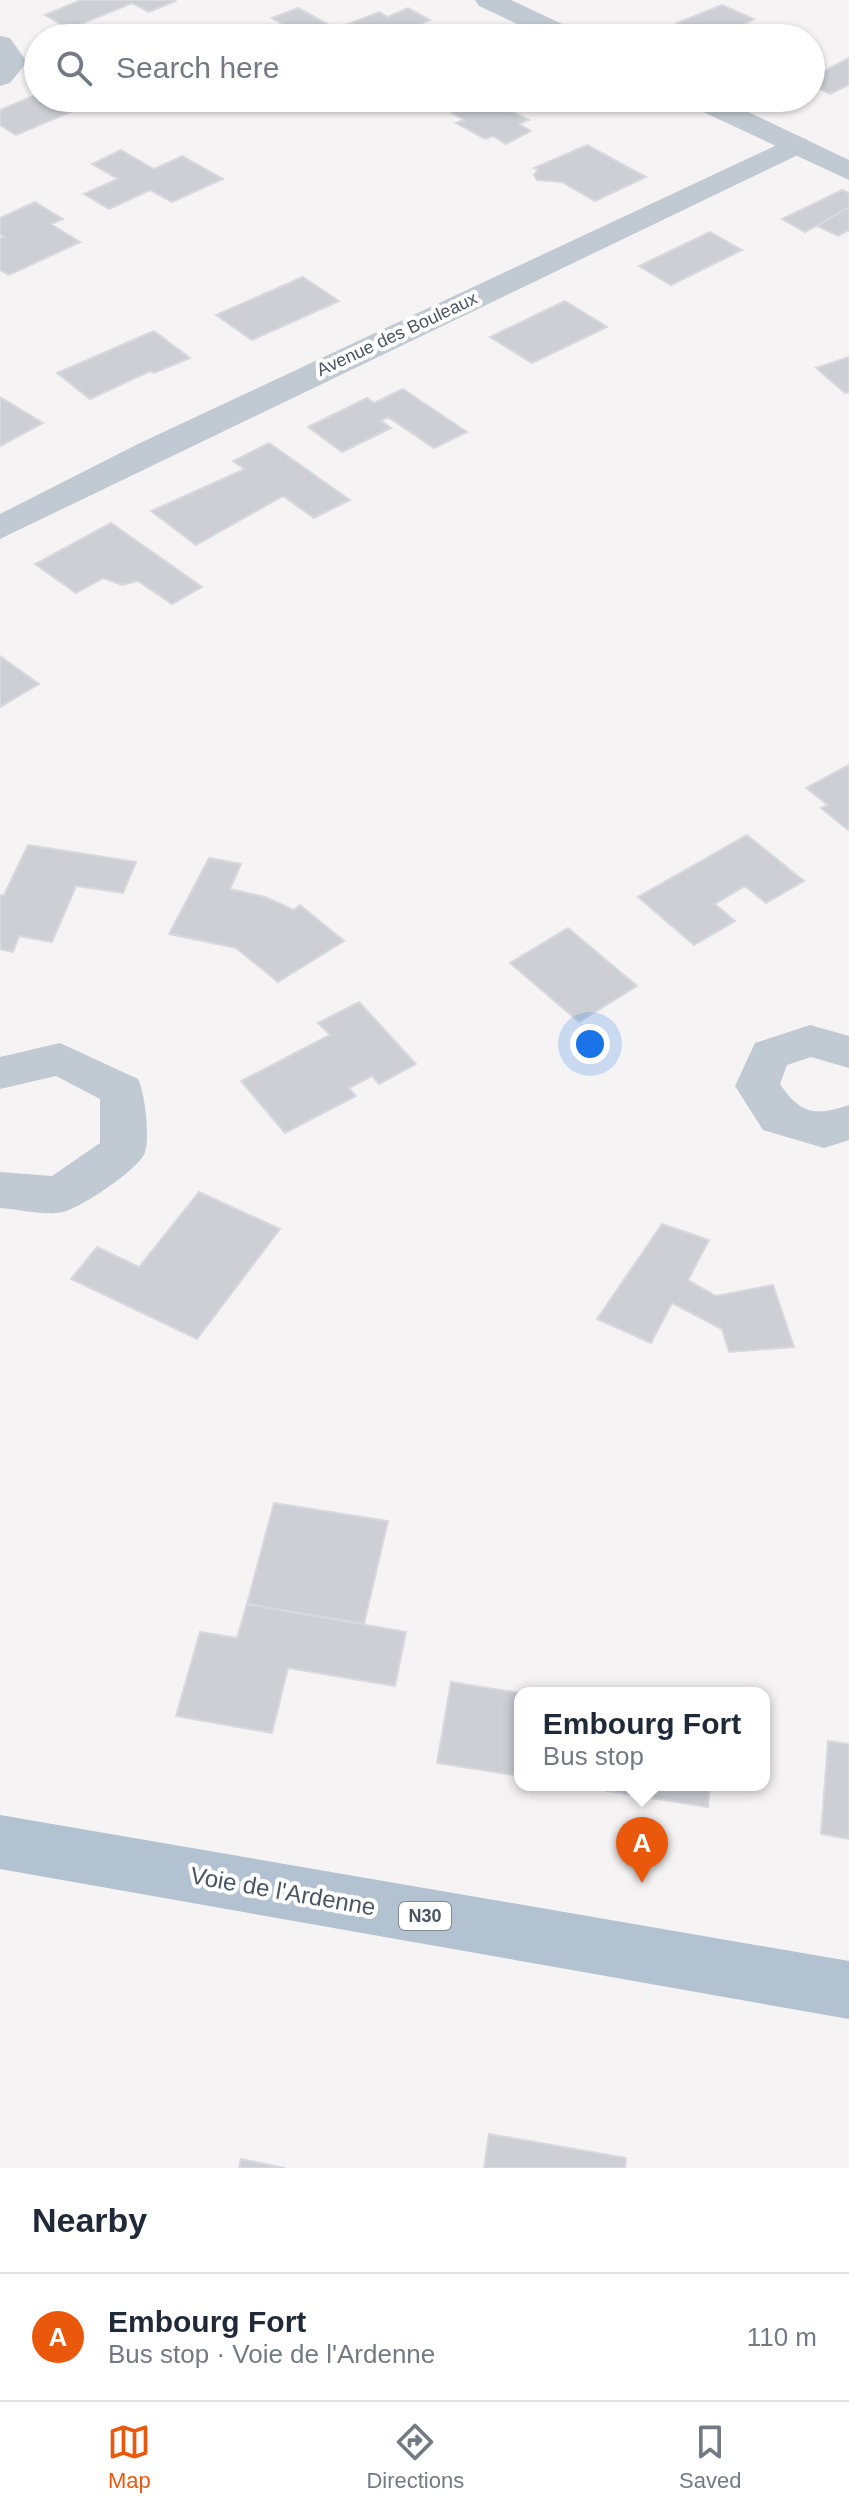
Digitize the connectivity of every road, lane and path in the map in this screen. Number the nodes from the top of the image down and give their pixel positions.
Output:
1 (489, 0) edge
2 (540, 24) edge
3 (726, 112) edge
4 (796, 145) junction
5 (849, 171) edge
6 (0, 528) edge
7 (849, 1052) edge
8 (0, 1073) edge
9 (849, 1122) edge
10 (0, 1190) edge
11 (0, 1842) edge
12 (849, 1990) edge

1 - 2 street
3 - 4 street
4 - 5 street
4 - 6 street, Avenue des Bouleaux
7 - 9 street
8 - 10 street
11 - 12 main road, Voie de l'Ardenne / N30

